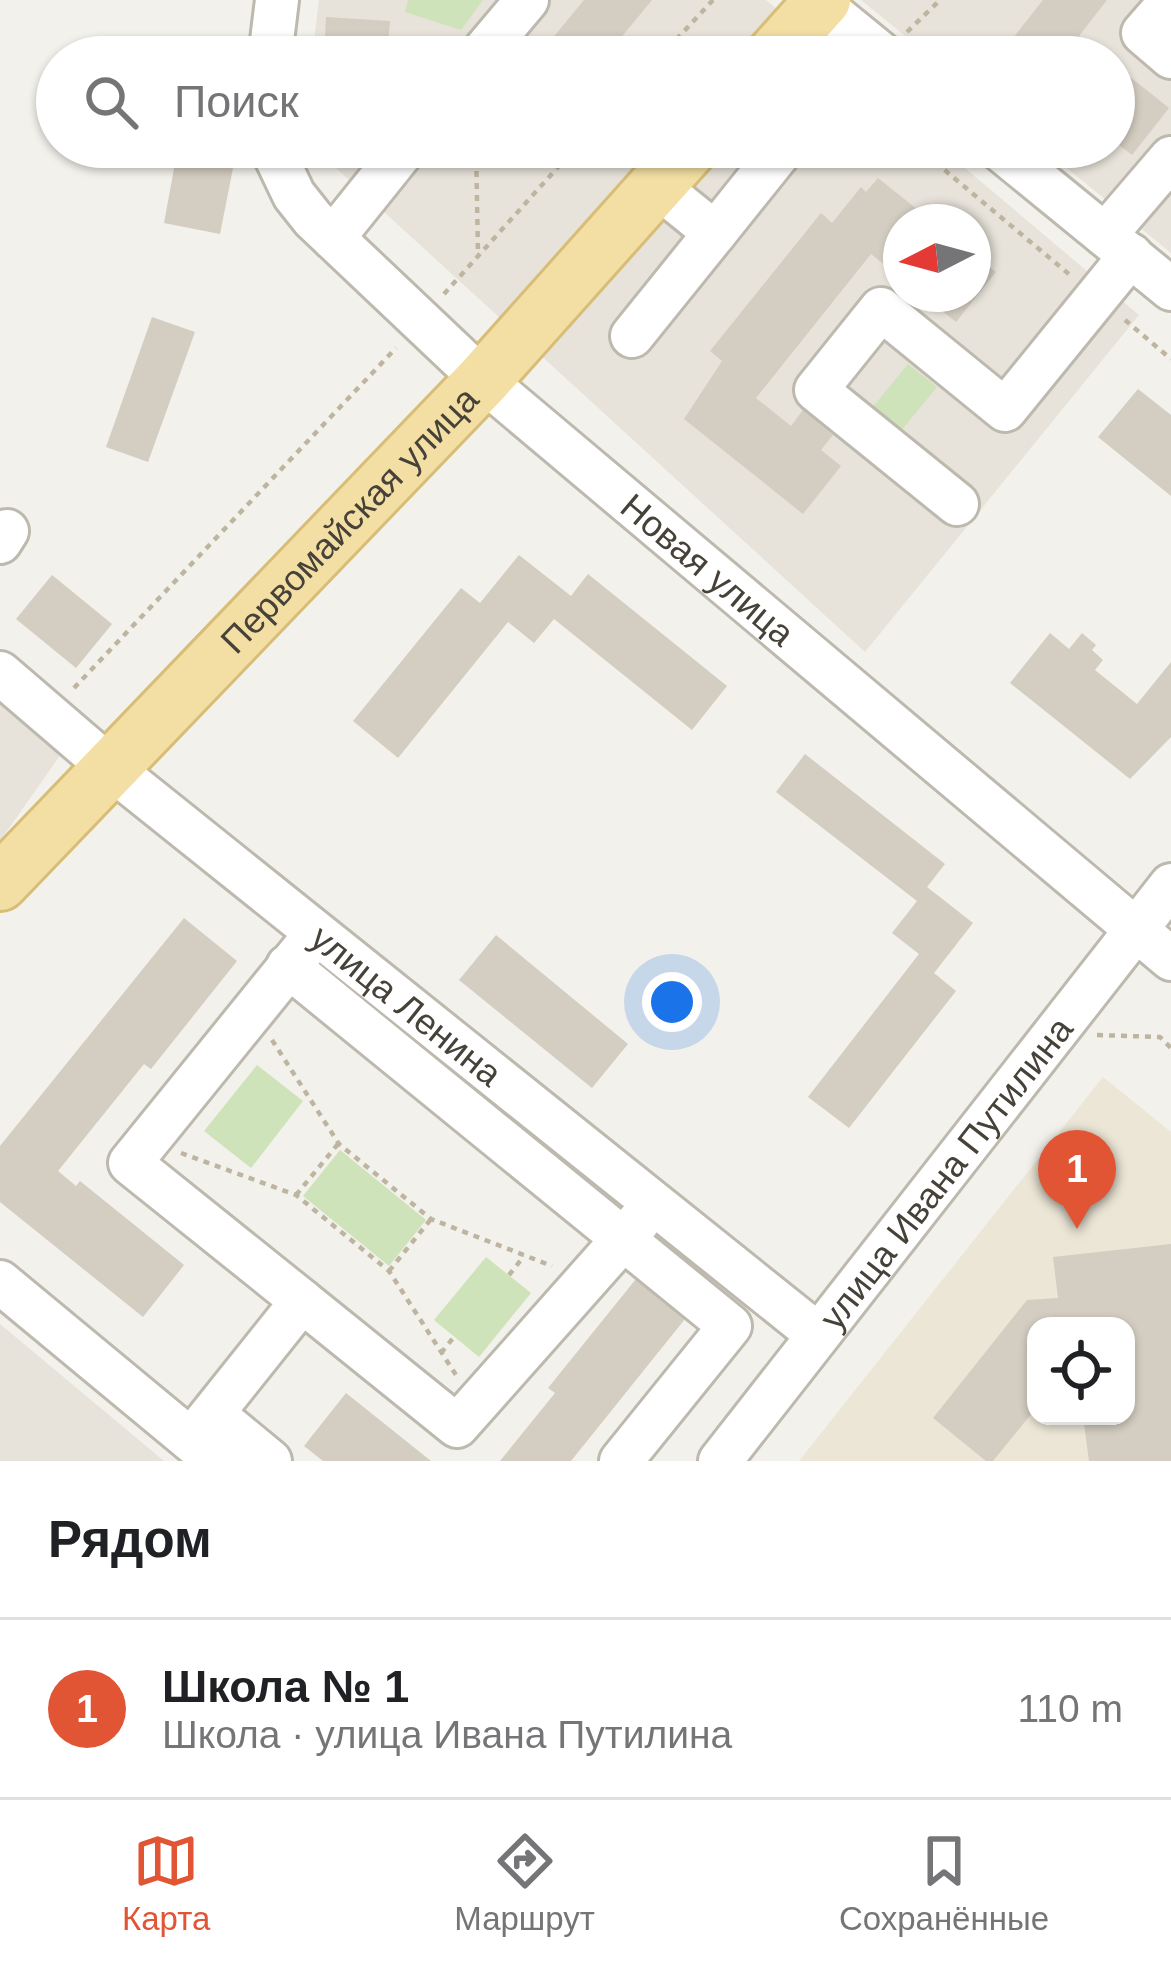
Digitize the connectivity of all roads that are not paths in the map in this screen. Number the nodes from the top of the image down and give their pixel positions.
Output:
1 (277, 0) edge
2 (527, 0) edge
3 (819, 1) edge
4 (1171, 1) edge
5 (273, 36) edge
6 (497, 36) edge
7 (790, 36) edge
8 (860, 36) edge
9 (1171, 57) edge
10 (1171, 158) edge
11 (281, 168) edge
12 (389, 168) edge
13 (672, 168) edge
14 (675, 168) edge
15 (767, 168) edge
16 (1023, 168) edge
17 (715, 233) junction
18 (333, 238) junction
19 (1118, 245) junction
20 (1171, 290) edge
21 (632, 336) dead end
22 (483, 380) junction
23 (957, 504) dead end
24 (0, 673) edge
25 (107, 765) junction
26 (0, 883) edge
27 (1171, 885) edge
28 (1137, 928) junction
29 (318, 930) junction
30 (1171, 958) edge
31 (288, 966) junction
32 (656, 1202) junction
33 (623, 1239) junction
34 (0, 1282) edge
35 (302, 1301) junction
36 (817, 1334) junction
37 (206, 1438) edge
38 (270, 1461) edge
39 (621, 1461) edge
40 (720, 1461) edge

1 - 5 street
2 - 6 street
3 - 7 main road
3 - 8 street
4 - 9 street
10 - 19 street
11 - 18 street, Новая улица
12 - 18 street
13 - 22 main road, Первомайская улица
14 - 17 street
15 - 17 street
16 - 19 street
17 - 21 street
18 - 22 street, Новая улица
19 - 20 street
19 - 23 street
22 - 25 main road, Первомайская улица
22 - 28 street, Новая улица
24 - 25 street, улица Ленина
25 - 26 main road, Первомайская улица
25 - 29 street, улица Ленина
27 - 28 street, улица Ивана Путилина
28 - 30 street, Новая улица
28 - 36 street, улица Ивана Путилина
29 - 31 street
29 - 32 street, улица Ленина
31 - 33 street
31 - 35 street
32 - 33 street
32 - 36 street, улица Ленина
33 - 35 street
33 - 39 street
34 - 37 street
35 - 37 street
36 - 40 street, улица Ивана Путилина
37 - 38 street

